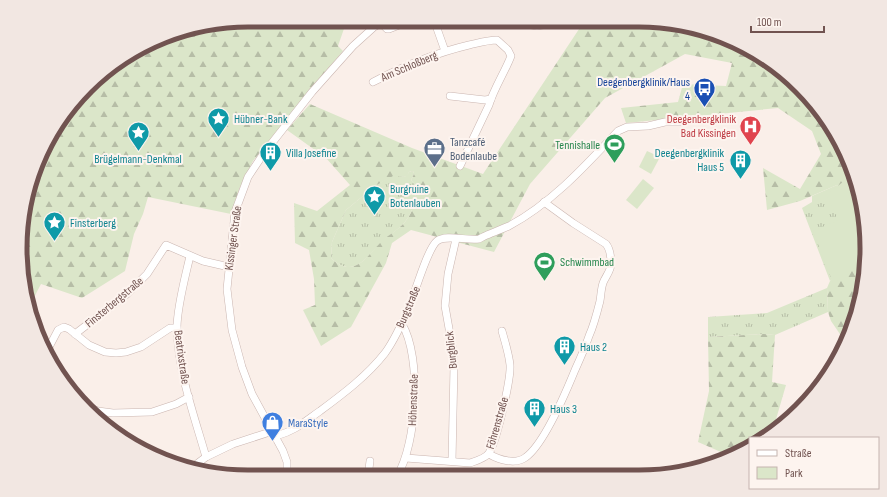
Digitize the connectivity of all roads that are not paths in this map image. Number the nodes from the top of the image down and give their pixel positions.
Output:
1 (378, 27) edge
2 (436, 27) edge
3 (445, 51) junction
4 (373, 82) dead end
5 (450, 96) dead end
6 (491, 99) junction
7 (686, 122) dead end
8 (460, 166) dead end
9 (544, 202) junction
10 (456, 239) junction
11 (190, 256) junction
12 (229, 267) junction
13 (402, 324) junction
14 (177, 328) junction
15 (502, 332) dead end
16 (76, 334) junction
17 (50, 346) edge
18 (189, 397) junction
19 (98, 411) edge
20 (274, 433) junction
21 (489, 454) junction
22 (206, 457) junction
23 (406, 458) junction
24 (370, 461) dead end
25 (452, 461) junction
26 (197, 464) edge
27 (287, 470) edge
28 (369, 470) edge
29 (401, 470) edge

1 - 12 street, Kissinger Straße
2 - 3 street, Am Schloßberg
3 - 4 street, Am Schloßberg
3 - 6 street, Am Schloßberg
5 - 6 street
6 - 8 street, Am Schloßberg
7 - 9 street, Burgstraße
9 - 10 street, Burgstraße
9 - 21 street
10 - 13 street, Burgstraße
10 - 25 street, Burgblick
11 - 12 street, Finsterbergstraße
11 - 14 street, Beatrixstraße
11 - 16 street, Finsterbergstraße
12 - 20 street, Kissinger Straße
13 - 20 street, Burgstraße
13 - 23 street, Höhenstraße
14 - 16 street
14 - 18 street, Beatrixstraße
15 - 21 street, Föhrenstraße
16 - 17 street
18 - 19 street
18 - 22 street, Beatrixstraße
20 - 22 street, Burgstraße
20 - 27 street, Kissinger Straße
21 - 25 street, Föhrenstraße
22 - 26 street, Burgstraße
23 - 25 street, Föhrenstraße
23 - 29 street, Höhenstraße
24 - 28 street

